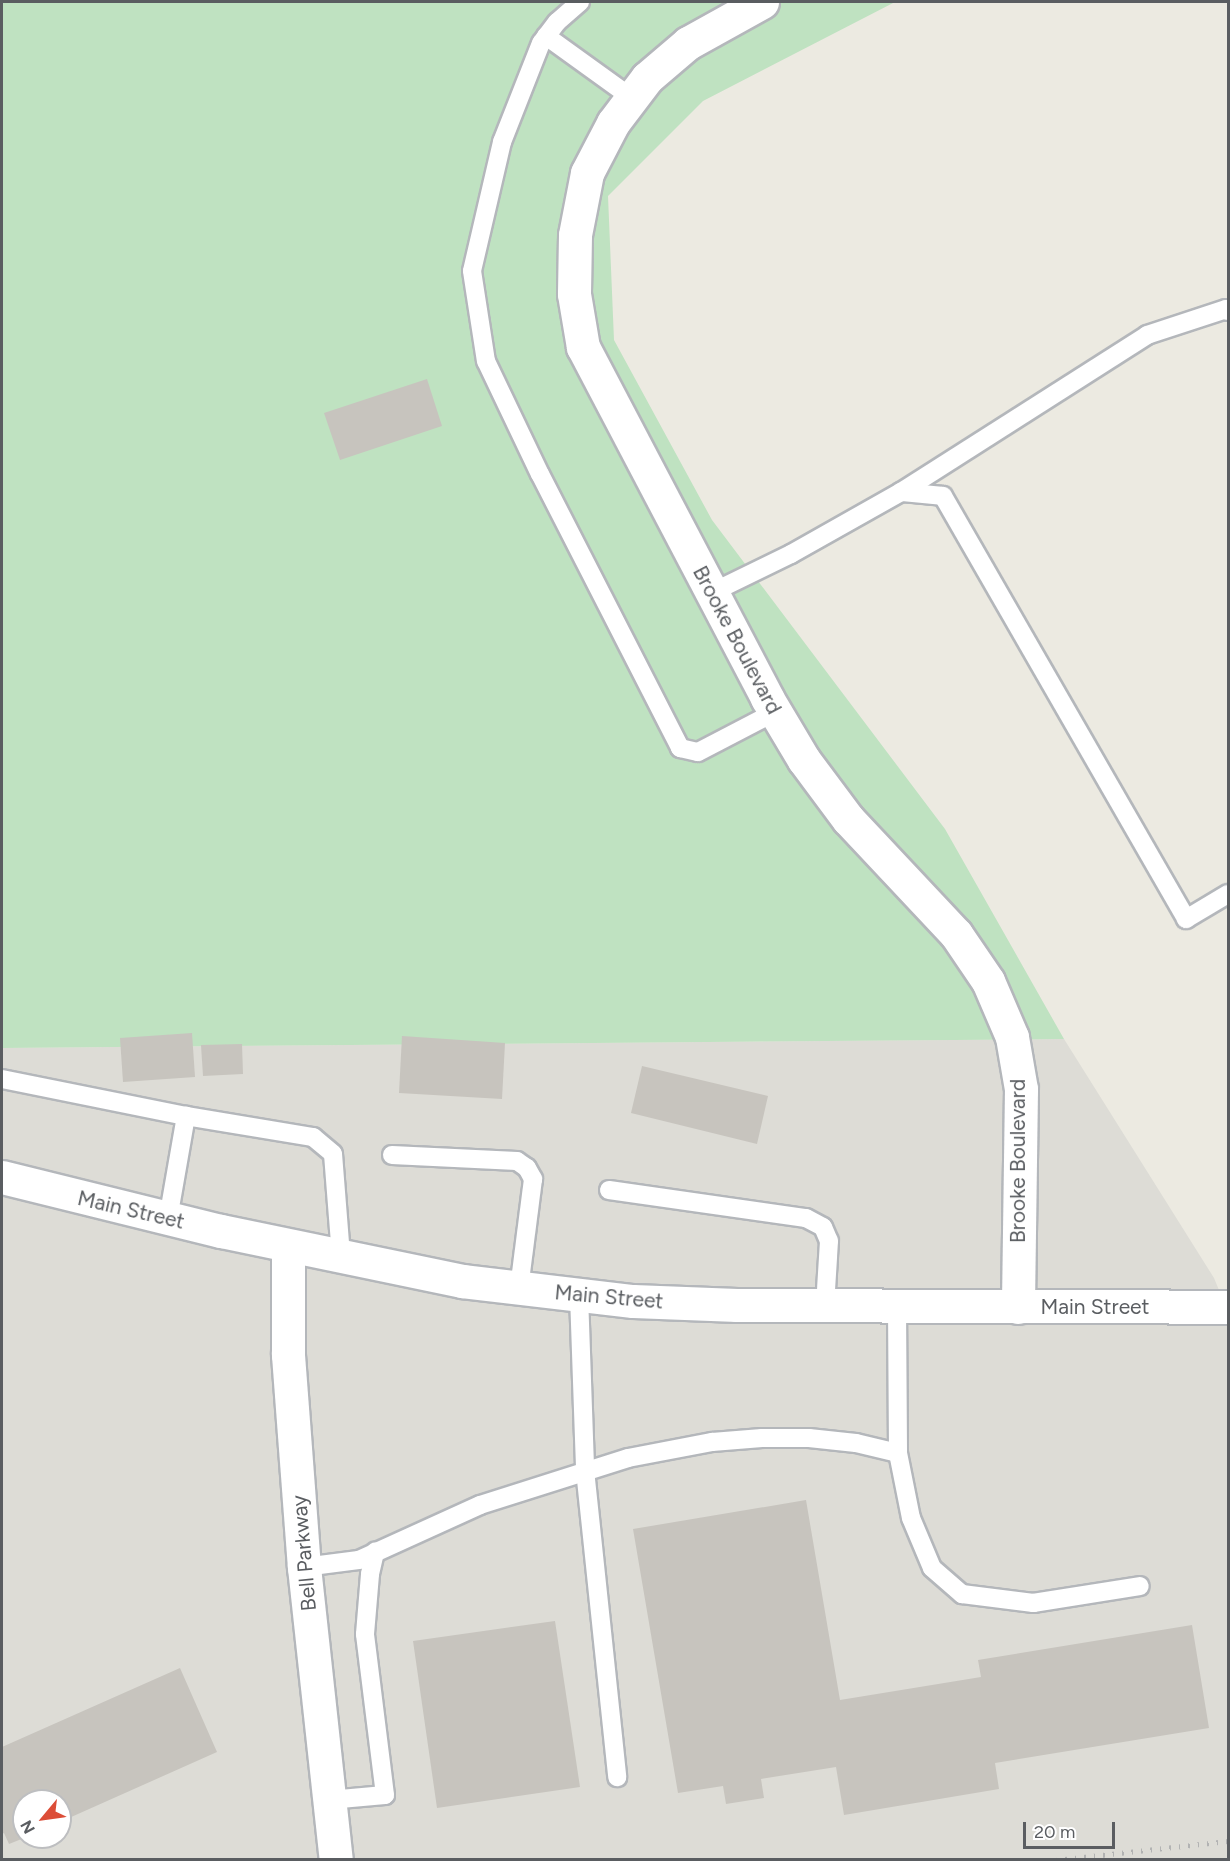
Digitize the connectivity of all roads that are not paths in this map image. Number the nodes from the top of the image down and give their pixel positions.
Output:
1 (580, 2) edge
2 (762, 2) edge
3 (546, 36) junction
4 (632, 98) junction
5 (1228, 310) edge
6 (901, 492) junction
7 (711, 593) junction
8 (775, 712) junction
9 (1228, 894) edge
10 (2, 1079) edge
11 (186, 1116) junction
12 (392, 1155) dead end
13 (2, 1177) edge
14 (609, 1190) dead end
15 (168, 1219) junction
16 (288, 1246) junction
17 (341, 1256) junction
18 (519, 1288) junction
19 (579, 1295) junction
20 (825, 1306) junction
21 (897, 1306) junction
22 (1228, 1306) edge
23 (1018, 1307) junction
24 (898, 1453) junction
25 (585, 1470) junction
26 (375, 1552) junction
27 (304, 1567) junction
28 (1140, 1587) dead end
29 (617, 1778) dead end
30 (328, 1800) junction
31 (336, 1860) edge

1 - 3 lane
2 - 4 street, Brooke Boulevard
3 - 4 lane
3 - 8 lane
4 - 7 street, Brooke Boulevard
5 - 6 lane
6 - 7 lane
6 - 9 lane
7 - 8 street, Brooke Boulevard
8 - 23 street, Brooke Boulevard
10 - 11 lane
11 - 15 lane
11 - 17 lane
12 - 18 lane
13 - 15 street, Main Street
14 - 20 lane
15 - 16 street, Main Street
16 - 17 street, Main Street
16 - 27 street, Bell Parkway
17 - 18 street, Main Street
18 - 19 street, Main Street
19 - 20 street, Main Street
19 - 25 lane
20 - 21 street, Main Street
21 - 23 street, Main Street
21 - 24 lane
22 - 23 street, Main Street
24 - 25 lane
24 - 28 lane
25 - 26 lane
25 - 29 lane
26 - 27 lane
26 - 30 lane
27 - 30 street, Bell Parkway
30 - 31 street, Bell Parkway

